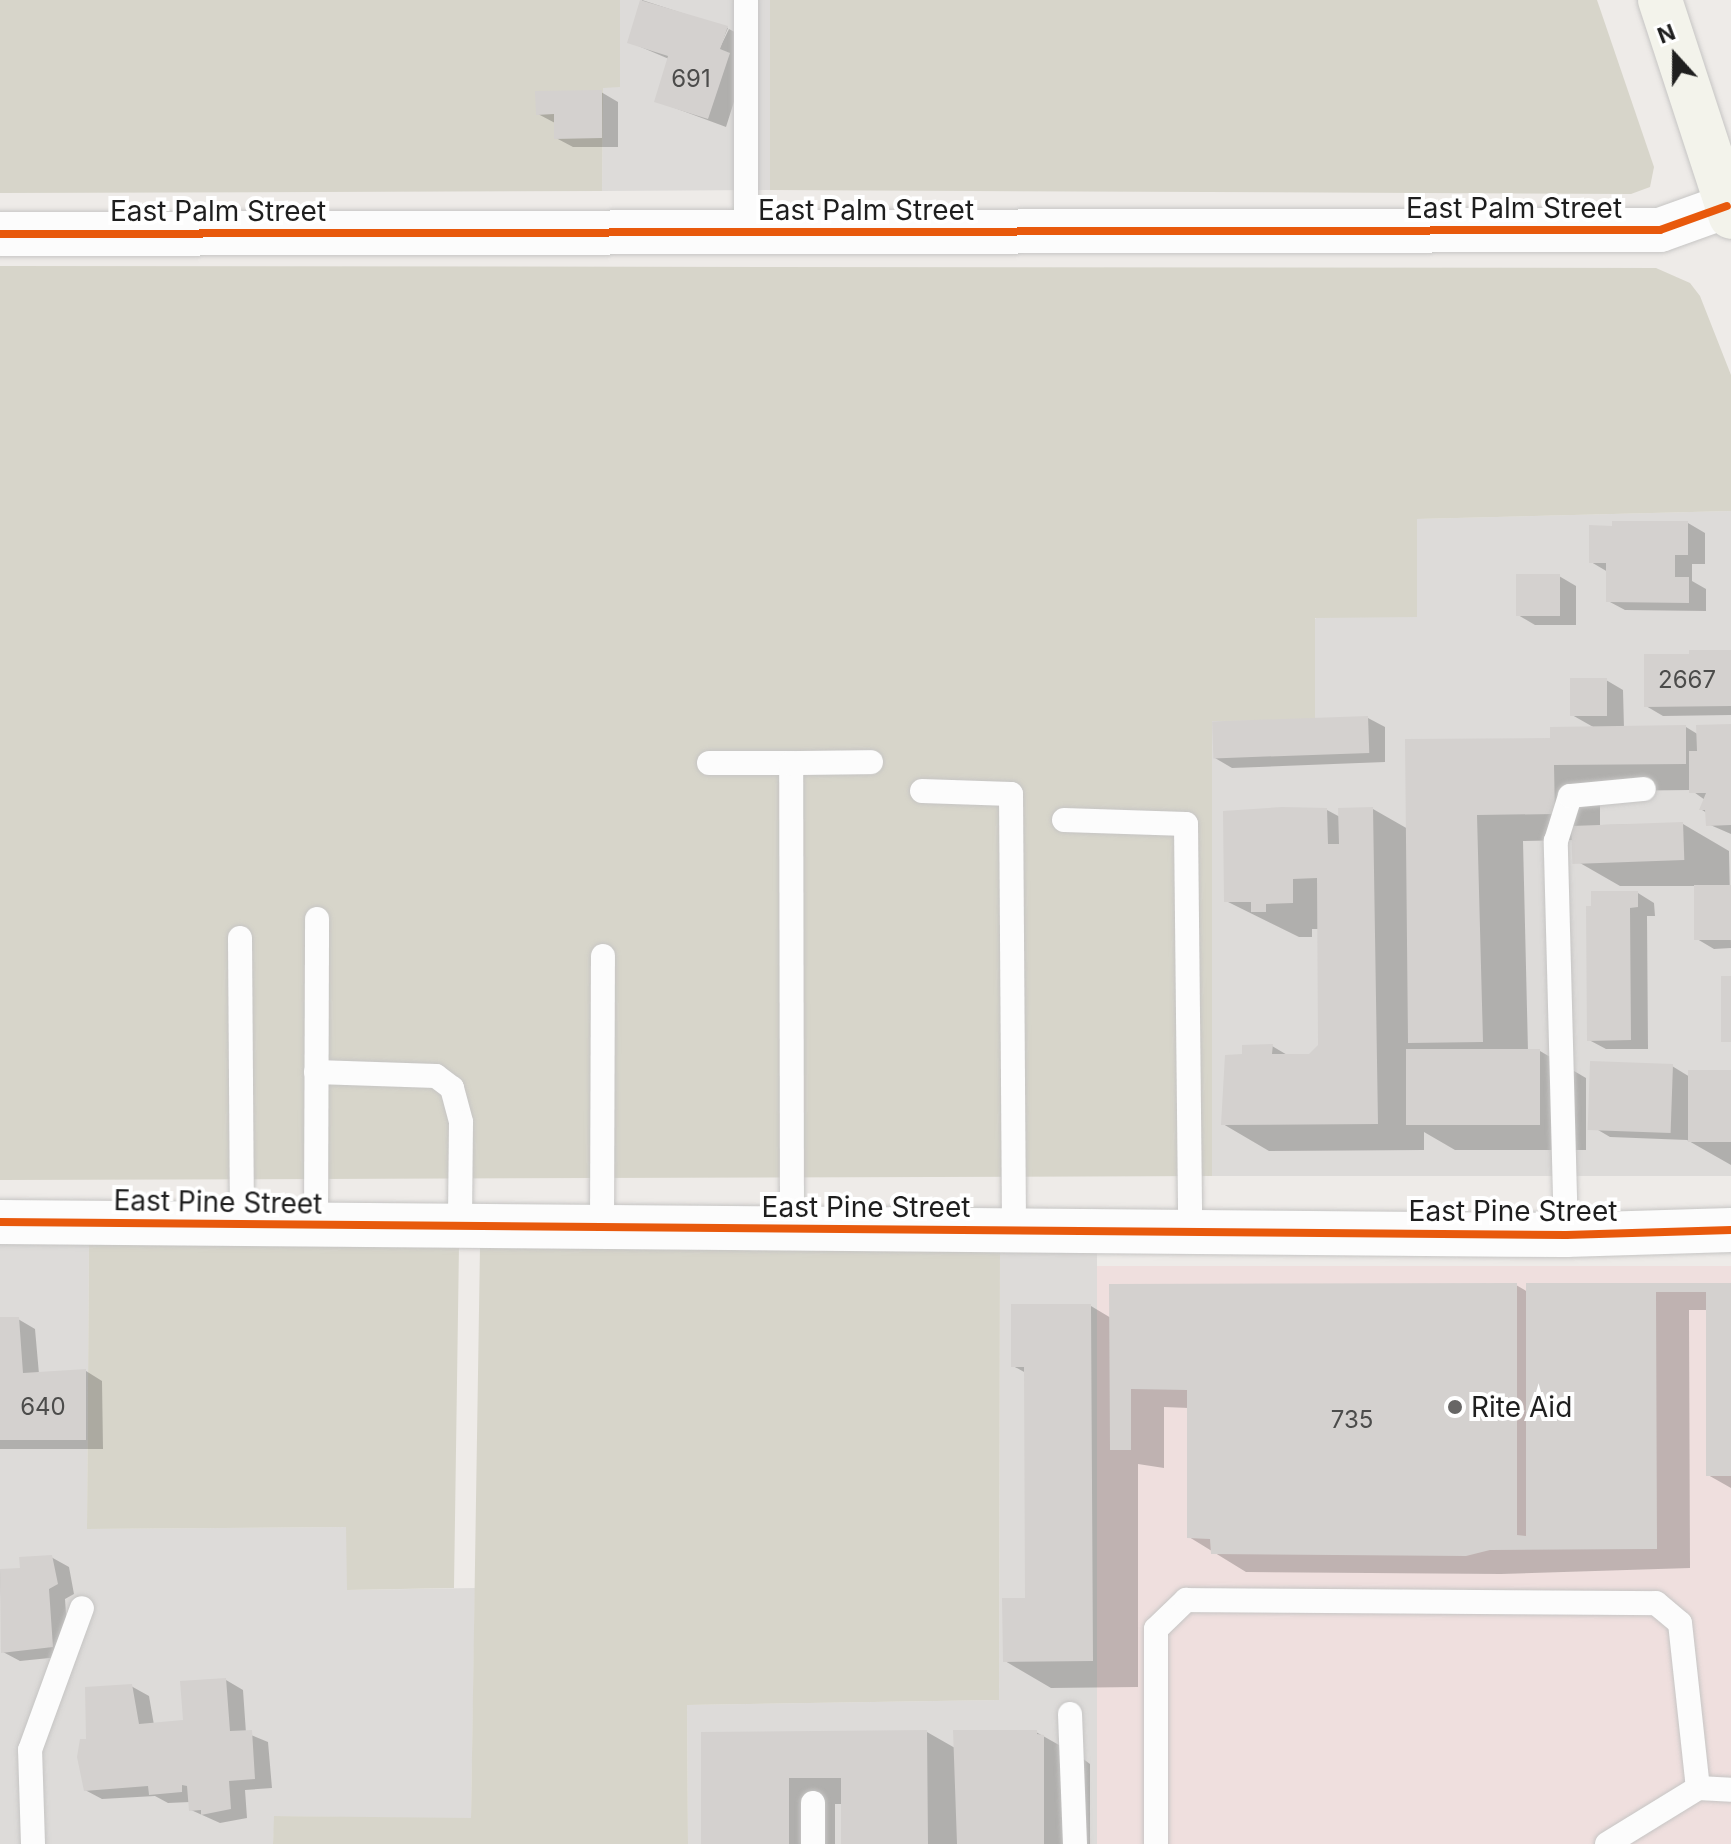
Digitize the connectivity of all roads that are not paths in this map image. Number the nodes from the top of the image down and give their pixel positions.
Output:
1 (746, 0) edge
2 (1660, 0) edge
3 (1729, 211) edge
4 (746, 232) junction
5 (0, 234) edge
6 (871, 762) dead end
7 (709, 763) dead end
8 (791, 763) junction
9 (1644, 789) dead end
10 (922, 791) dead end
11 (1064, 820) dead end
12 (317, 919) dead end
13 (240, 938) dead end
14 (603, 956) dead end
15 (316, 1072) junction
16 (0, 1222) edge
17 (242, 1224) junction
18 (316, 1225) junction
19 (460, 1226) junction
20 (602, 1227) junction
21 (792, 1229) junction
22 (1014, 1230) junction
23 (1731, 1230) edge
24 (1190, 1232) junction
25 (1566, 1235) junction
26 (82, 1608) dead end
27 (1070, 1714) dead end
28 (1698, 1788) junction
29 (1731, 1790) edge
30 (813, 1803) dead end
31 (33, 1844) edge
32 (813, 1844) edge
33 (1075, 1844) edge
34 (1156, 1844) edge
35 (1607, 1844) edge

1 - 4 lane
2 - 3 main road
3 - 4 street, East Palm Street
4 - 5 street, East Palm Street
6 - 8 lane
7 - 8 lane
8 - 21 lane
9 - 25 lane
10 - 22 lane
11 - 24 lane
12 - 15 lane
13 - 17 lane
14 - 20 lane
15 - 18 lane
15 - 19 lane
16 - 17 street, East Pine Street
17 - 18 street, East Pine Street
18 - 19 street, East Pine Street
19 - 20 street, East Pine Street
20 - 21 street, East Pine Street
21 - 22 street, East Pine Street
22 - 24 street, East Pine Street
23 - 25 street, East Pine Street
24 - 25 street, East Pine Street
26 - 31 lane
27 - 33 lane
28 - 29 lane
28 - 34 lane
28 - 35 lane
30 - 32 lane

